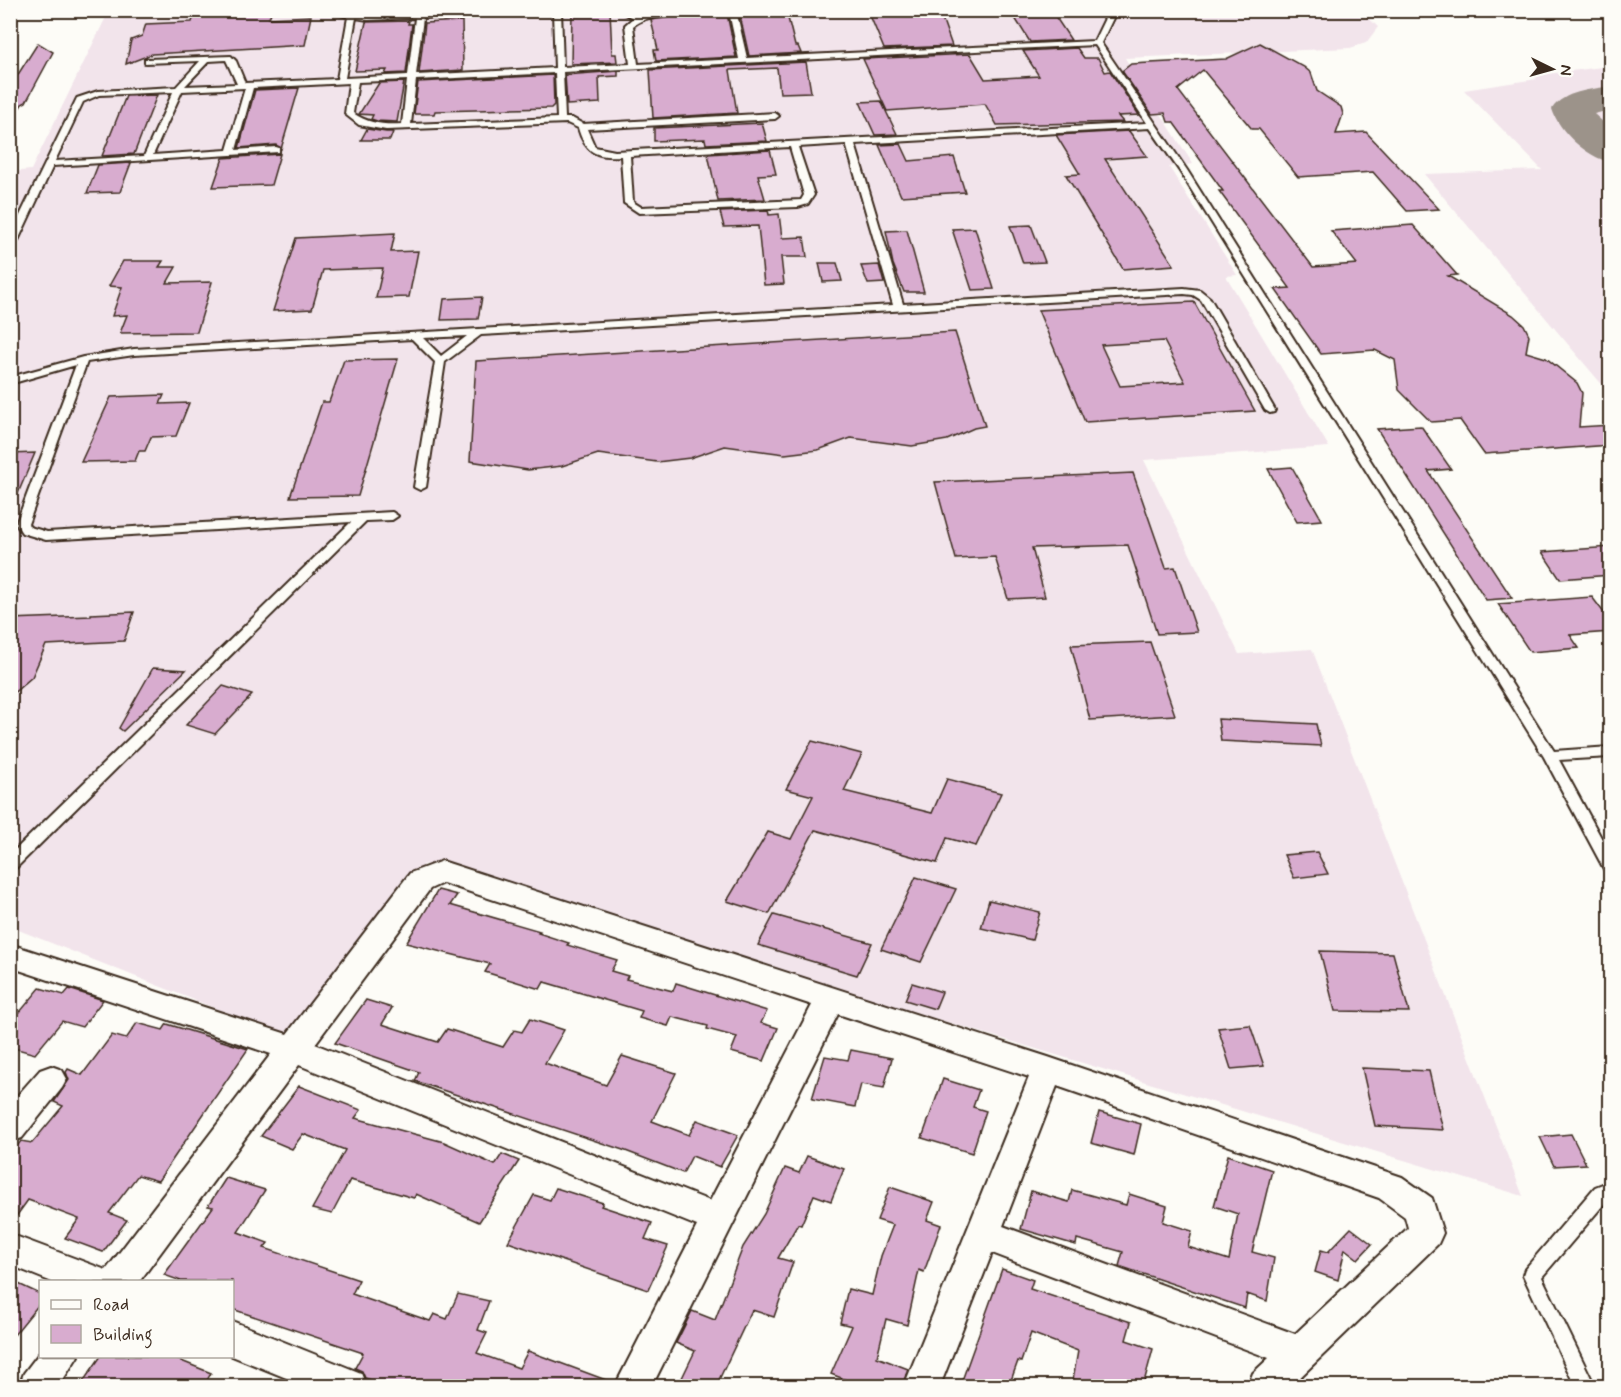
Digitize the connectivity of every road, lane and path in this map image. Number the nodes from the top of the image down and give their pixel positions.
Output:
1 (324, 10) edge
2 (555, 10) edge
3 (619, 10) edge
4 (732, 10) edge
5 (1113, 10) edge
6 (409, 14) edge
7 (419, 16) junction
8 (351, 17) junction
9 (638, 18) junction
10 (1097, 43) junction
11 (208, 58) junction
12 (743, 60) junction
13 (148, 61) dead end
14 (634, 65) junction
15 (558, 69) junction
16 (412, 76) junction
17 (341, 80) junction
18 (354, 80) junction
19 (246, 85) junction
20 (179, 88) junction
21 (775, 116) dead end
22 (561, 120) junction
23 (1152, 125) junction
24 (406, 126) junction
25 (582, 127) junction
26 (850, 142) junction
27 (793, 144) junction
28 (276, 150) dead end
29 (231, 153) junction
30 (625, 154) junction
31 (147, 158) junction
32 (49, 164) junction
33 (10, 247) edge
34 (898, 306) junction
35 (480, 332) junction
36 (414, 335) junction
37 (83, 360) junction
38 (440, 361) junction
39 (10, 381) edge
40 (1270, 410) dead end
41 (420, 487) dead end
42 (392, 516) dead end
43 (362, 518) junction
44 (1611, 752) edge
45 (1550, 756) junction
46 (10, 865) edge
47 (1611, 867) edge
48 (10, 955) edge
49 (831, 998) junction
50 (291, 1048) junction
51 (1048, 1070) junction
52 (51, 1079) dead end
53 (10, 1128) edge
54 (1611, 1190) edge
55 (720, 1220) junction
56 (983, 1234) junction
57 (10, 1249) edge
58 (91, 1280) edge
59 (118, 1280) edge
60 (234, 1339) edge
61 (1300, 1353) junction
62 (58, 1358) edge
63 (37, 1386) edge
64 (348, 1386) edge
65 (633, 1386) edge
66 (922, 1386) edge
67 (1266, 1386) edge
68 (1585, 1386) edge

1 - 8 lane
2 - 7 lane
2 - 15 lane
3 - 9 lane
4 - 9 lane
4 - 12 lane
5 - 10 lane
6 - 7 lane
6 - 8 lane
7 - 16 lane
8 - 17 lane
9 - 14 lane
10 - 12 lane
10 - 23 lane
11 - 13 lane
11 - 19 lane
11 - 20 lane
12 - 14 lane
14 - 15 lane
15 - 16 lane
15 - 22 lane
16 - 18 lane
16 - 24 lane
17 - 18 lane
17 - 19 lane
18 - 24 lane
19 - 20 lane
19 - 29 lane
20 - 31 lane
20 - 32 lane
21 - 25 lane
22 - 24 lane
22 - 25 lane
23 - 26 lane
23 - 45 lane
25 - 30 lane
26 - 27 lane
26 - 34 lane
27 - 30 lane
27 - 30 lane
28 - 29 lane
29 - 31 lane
31 - 32 lane
32 - 33 lane
34 - 35 lane
34 - 40 lane
35 - 36 lane
35 - 38 lane
36 - 37 lane
36 - 38 lane
37 - 39 lane
37 - 43 lane
38 - 41 lane
42 - 43 lane
43 - 46 lane
44 - 45 lane
45 - 47 lane
48 - 50 street
49 - 50 street
49 - 51 street
49 - 55 street
50 - 55 street
50 - 59 street
51 - 56 street
51 - 61 street
52 - 53 street
54 - 68 lane
55 - 65 street
56 - 61 street
56 - 66 street
57 - 58 street
60 - 64 street
61 - 67 street
62 - 63 street

